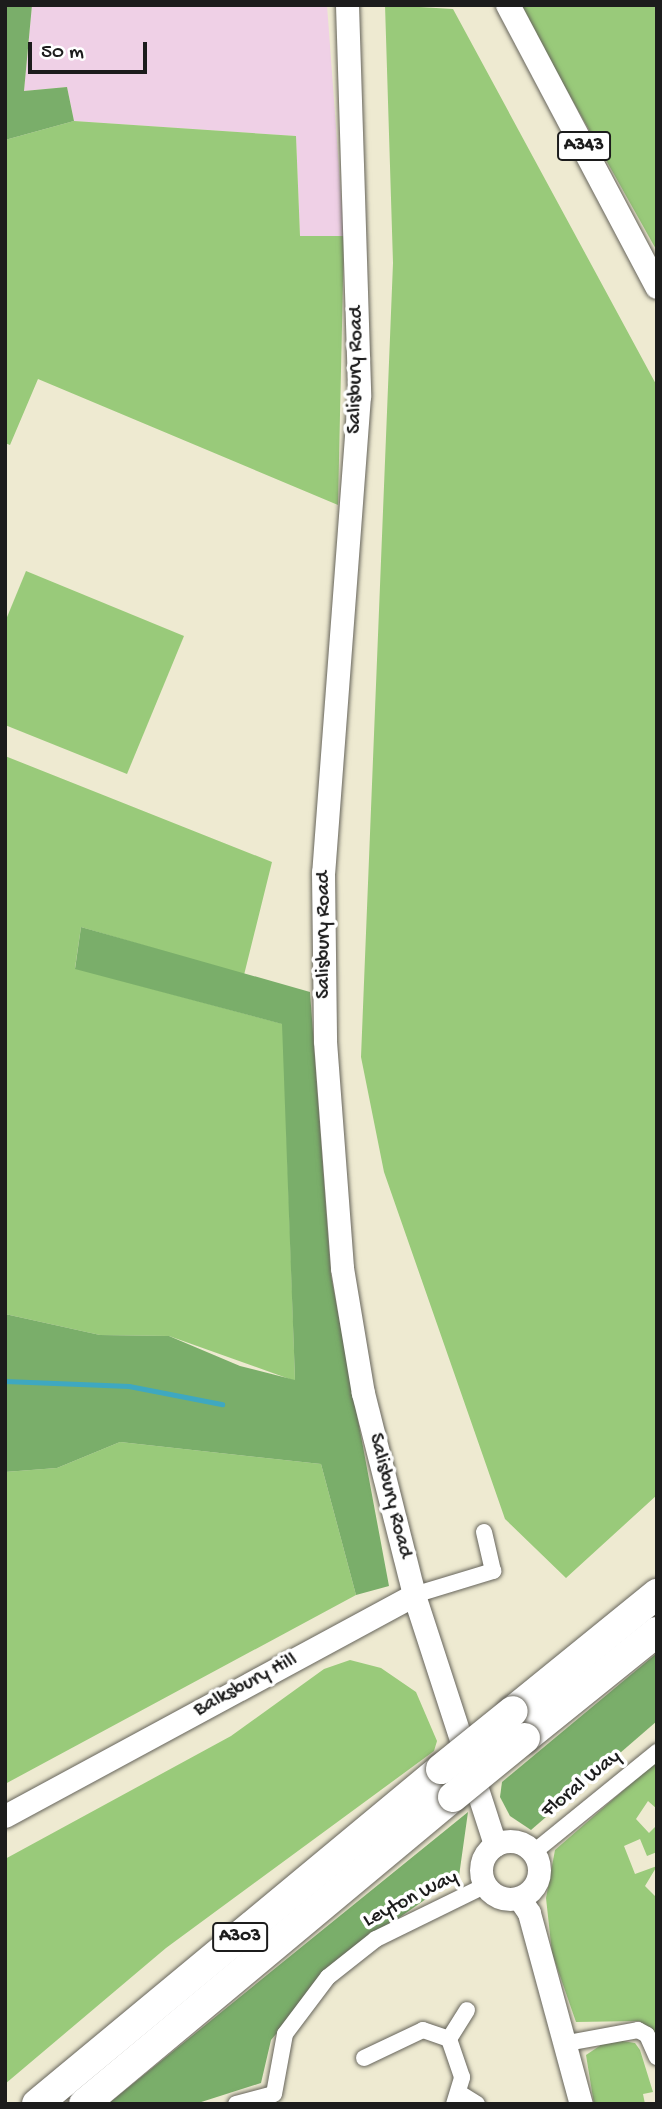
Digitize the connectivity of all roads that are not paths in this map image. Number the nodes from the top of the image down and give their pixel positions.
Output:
1 (347, 5) edge
2 (508, 5) edge
3 (657, 287) edge
4 (484, 1532) dead end
5 (657, 1594) edge
6 (414, 1595) junction
7 (657, 1632) edge
8 (519, 1725) junction
9 (657, 1752) edge
10 (5, 1815) edge
11 (495, 1845) junction
12 (534, 1852) junction
13 (486, 1885) junction
14 (519, 1898) junction
15 (467, 2010) dead end
16 (449, 2039) junction
17 (562, 2044) junction
18 (657, 2057) edge
19 (364, 2058) dead end
20 (276, 2099) edge
21 (457, 2099) edge
22 (37, 2104) edge
23 (84, 2104) edge
24 (236, 2104) edge
25 (477, 2104) edge
26 (581, 2104) edge

1 - 6 street, Salisbury Road
2 - 3 main road, A343
4 - 6 street, Balksbury Hill
5 - 8 highway, A303
6 - 10 street, Balksbury Hill
6 - 11 street, Salisbury Road
7 - 8 highway, A303
8 - 22 highway, A303, bridge
8 - 23 highway, A303, bridge
9 - 12 street, Floral Way
11 - 12 street
11 - 13 street
12 - 14 street
13 - 14 street
13 - 20 street, Leyton Way
14 - 17 street
15 - 16 street
16 - 19 street
16 - 21 street
17 - 18 street
17 - 26 street
20 - 24 street, Leyton Way
21 - 25 street

